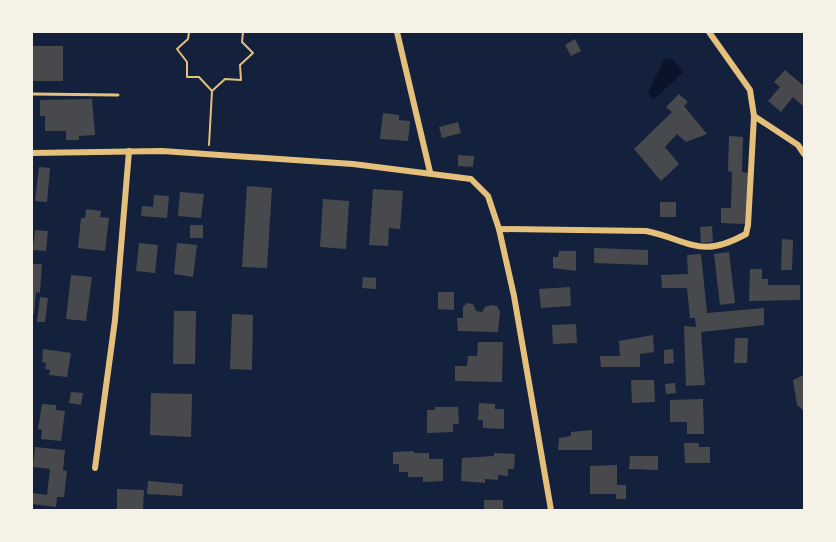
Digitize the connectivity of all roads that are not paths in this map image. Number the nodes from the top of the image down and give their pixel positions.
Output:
1 (397, 32) edge
2 (709, 32) edge
3 (32, 94) edge
4 (117, 95) dead end
5 (754, 116) junction
6 (129, 151) junction
7 (32, 153) edge
8 (804, 154) edge
9 (430, 172) junction
10 (499, 228) junction
11 (95, 468) dead end
12 (551, 510) edge

1 - 9 street
2 - 5 street
3 - 4 lane
5 - 8 street
5 - 10 street
6 - 7 street
6 - 9 street
6 - 11 street
9 - 10 street
10 - 12 street

